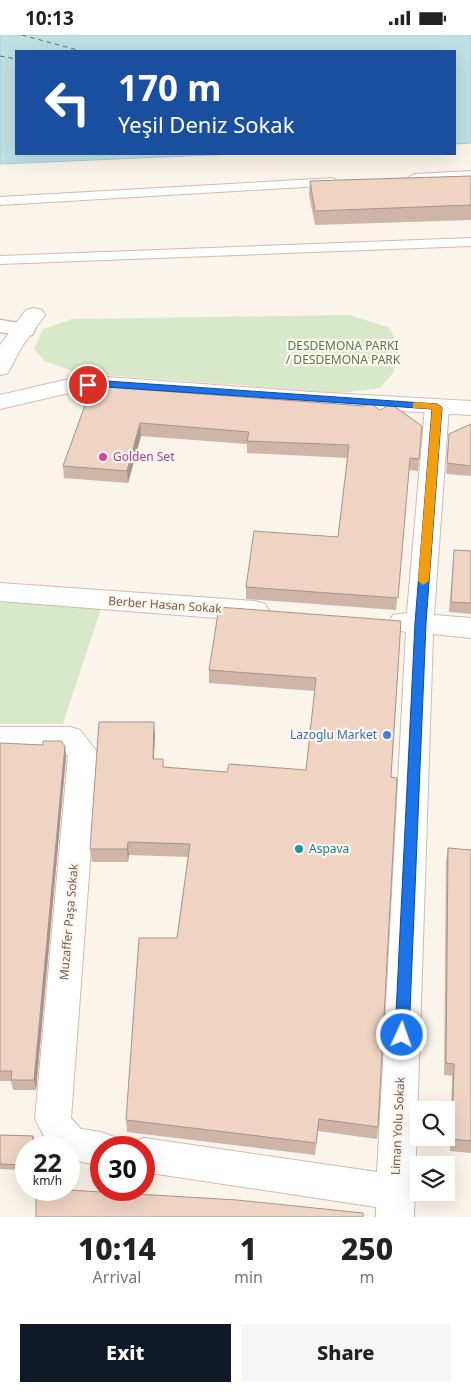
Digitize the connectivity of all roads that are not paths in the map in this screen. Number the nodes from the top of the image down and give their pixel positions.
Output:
1 (471, 175) edge
2 (402, 179) edge
3 (343, 182) edge
4 (0, 201) edge
5 (471, 242) edge
6 (0, 261) edge
7 (29, 322) joint
8 (0, 326) edge
9 (0, 368) edge
10 (0, 402) edge
11 (437, 407) junction
12 (471, 408) edge
13 (0, 592) edge
14 (282, 613) edge
15 (381, 621) edge
16 (420, 623) junction
17 (471, 628) edge
18 (0, 738) edge
19 (90, 1147) edge
20 (155, 1157) edge
21 (395, 1204) edge

1 - 2 lane
3 - 4 lane
5 - 6 lane
7 - 8 street
7 - 9 street
10 - 11 street
11 - 12 street
11 - 16 street, Liman Yolu Sokak
13 - 14 street, Berber Hasan Sokak
15 - 16 street
16 - 17 street
16 - 21 street, Liman Yolu Sokak
18 - 19 street, Muzaffer Paşa Sokak
20 - 21 street

